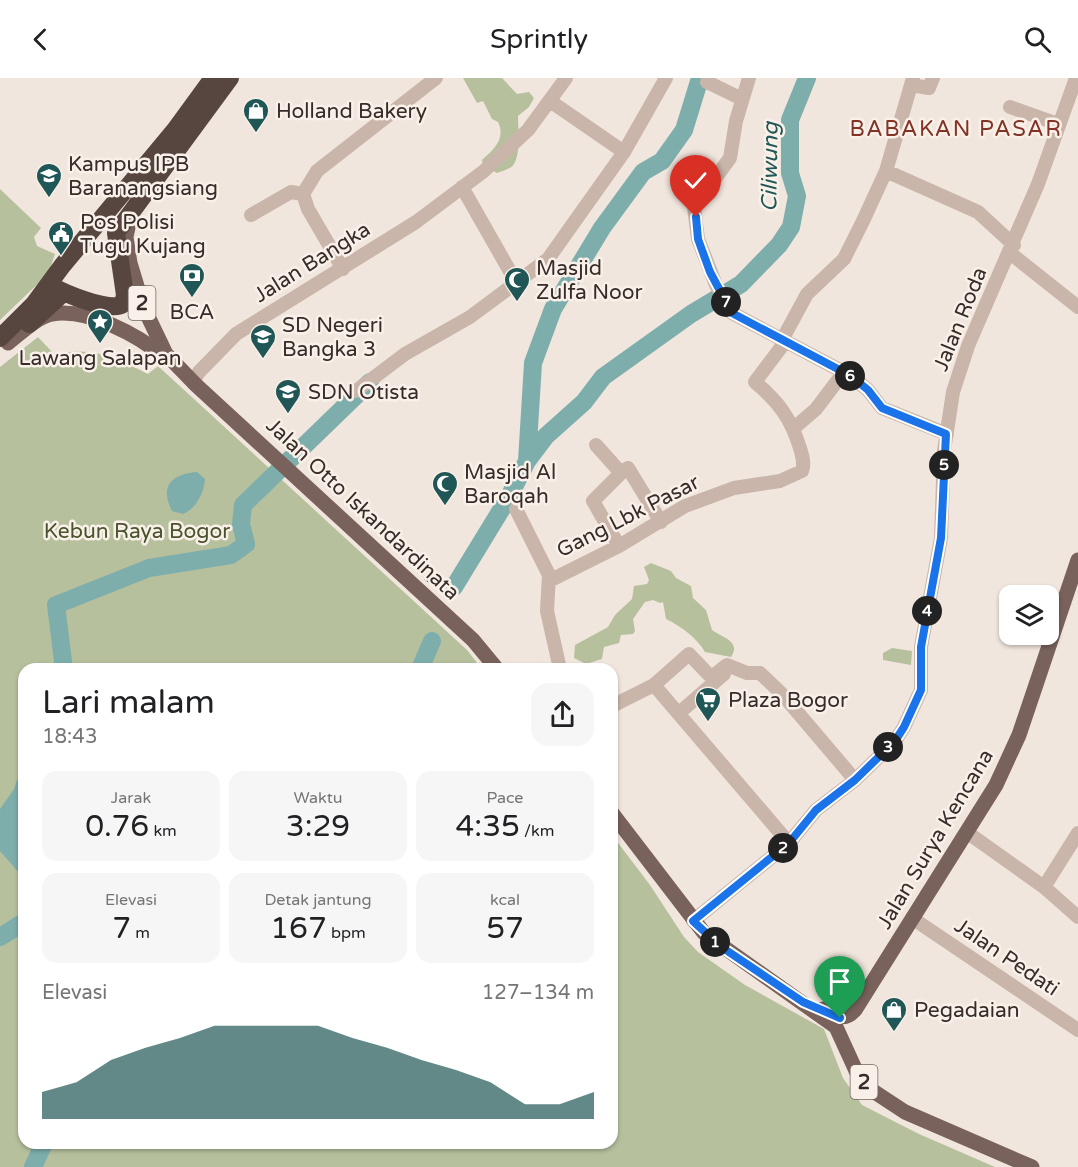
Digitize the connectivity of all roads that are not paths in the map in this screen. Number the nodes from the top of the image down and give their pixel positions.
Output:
1 (213, 78) edge
2 (230, 78) edge
3 (436, 78) edge
4 (566, 78) edge
5 (666, 78) edge
6 (750, 78) edge
7 (933, 78) edge
8 (1076, 80) edge
9 (909, 81) edge
10 (707, 82) dead end
11 (742, 99) junction
12 (550, 101) junction
13 (1011, 106) dead end
14 (1058, 124) junction
15 (624, 152) junction
16 (886, 171) junction
17 (462, 187) junction
18 (303, 194) junction
19 (131, 211) junction
20 (251, 215) dead end
21 (1012, 249) junction
22 (343, 269) junction
23 (516, 282) junction
24 (57, 289) junction
25 (1078, 307) edge
26 (784, 341) junction
27 (2, 344) edge
28 (844, 372) junction
29 (195, 383) junction
30 (356, 392) dead end
31 (794, 428) junction
32 (946, 434) junction
33 (596, 445) dead end
34 (621, 473) junction
35 (516, 509) dead end
36 (662, 522) junction
37 (619, 546) junction
38 (1078, 560) edge
39 (549, 581) junction
40 (1073, 591) edge
41 (492, 663) edge
42 (559, 663) edge
43 (733, 667) junction
44 (654, 685) junction
45 (618, 703) edge
46 (679, 713) junction
47 (855, 780) junction
48 (618, 821) edge
49 (968, 833) junction
50 (1078, 833) edge
51 (789, 843) junction
52 (1044, 887) junction
53 (1078, 916) edge
54 (912, 918) junction
55 (693, 921) junction
56 (803, 1002) junction
57 (1078, 1030) edge
58 (1032, 1167) edge

1 - 24 highway
2 - 19 highway, 2
3 - 18 street
4 - 12 street, Jalan Bangka
5 - 15 street
6 - 11 street
7 - 9 street
8 - 14 street, Jalan Roda
9 - 16 street
10 - 11 street
11 - 26 street
12 - 15 street
12 - 17 street, Jalan Bangka
13 - 14 street
14 - 21 street, Jalan Roda
15 - 23 street
16 - 21 street
16 - 26 street
17 - 22 street, Jalan Bangka
17 - 23 street
18 - 20 street
18 - 22 street
19 - 24 highway, 2
19 - 29 main road, Jalan Otto Iskandardinata / 2
21 - 25 street
21 - 32 street, Jalan Roda
22 - 29 street, Jalan Bangka
23 - 30 street
24 - 27 highway
26 - 28 street
26 - 31 street
27 - 29 main road, Jalan Otto Iskandardinata / 2
28 - 31 street
28 - 32 street
29 - 41 main road, Jalan Otto Iskandardinata / 2
31 - 36 street, Gang Lbk Pasar
32 - 47 street, Jalan Roda
33 - 34 street
34 - 36 street
34 - 37 street
35 - 39 street
36 - 37 street, Gang Lbk Pasar
37 - 39 street, Gang Lbk Pasar
38 - 40 main road, Jalan Surya Kencana
39 - 42 street
40 - 49 main road, Jalan Surya Kencana
43 - 44 street
43 - 46 street
43 - 47 street
44 - 45 street
44 - 46 street
46 - 51 street
47 - 51 street, Jalan Roda
48 - 55 main road, 2
49 - 52 street
49 - 54 main road, Jalan Surya Kencana
50 - 52 street
51 - 55 street, Jalan Roda
52 - 53 street
54 - 56 main road, Jalan Surya Kencana
54 - 57 street, Jalan Pedati
55 - 56 main road, 2
56 - 58 main road, 2

